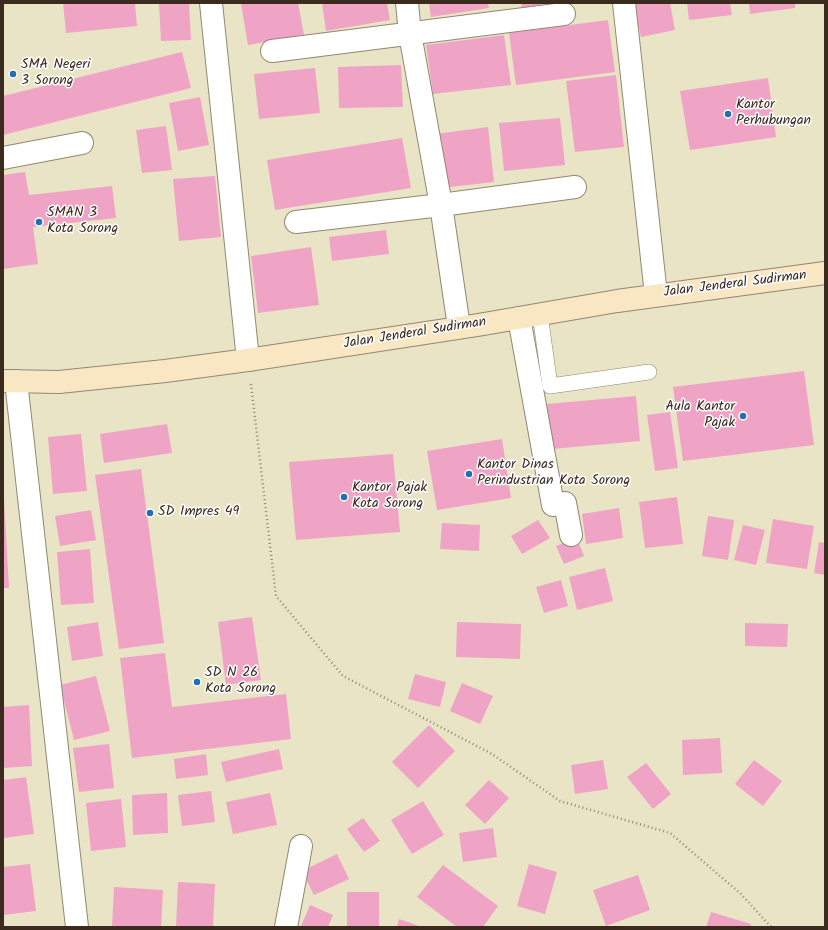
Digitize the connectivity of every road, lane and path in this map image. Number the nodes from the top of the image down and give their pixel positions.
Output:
1 (211, 3) edge
2 (407, 3) edge
3 (624, 3) edge
4 (564, 14) dead end
5 (410, 34) junction
6 (272, 51) dead end
7 (82, 143) dead end
8 (3, 158) edge
9 (575, 187) dead end
10 (441, 205) junction
11 (296, 222) dead end
12 (825, 273) edge
13 (656, 295) junction
14 (530, 316) junction
15 (459, 327) junction
16 (248, 360) junction
17 (648, 372) dead end
18 (10, 381) edge
19 (571, 535) dead end
20 (301, 846) dead end
21 (77, 927) edge
22 (286, 927) edge
23 (771, 927) edge

1 - 16 street
2 - 5 street
3 - 13 street
4 - 5 street
5 - 6 street
5 - 10 street
7 - 8 street
9 - 10 street
10 - 11 street
10 - 15 street
12 - 13 main road, Jalan Jenderal Sudirman
13 - 14 main road, Jalan Jenderal Sudirman
14 - 15 main road, Jalan Jenderal Sudirman
14 - 17 lane
14 - 19 street
15 - 16 main road, Jalan Jenderal Sudirman
16 - 18 main road, Jalan Jenderal Sudirman
16 - 23 path
18 - 21 street
20 - 22 street

